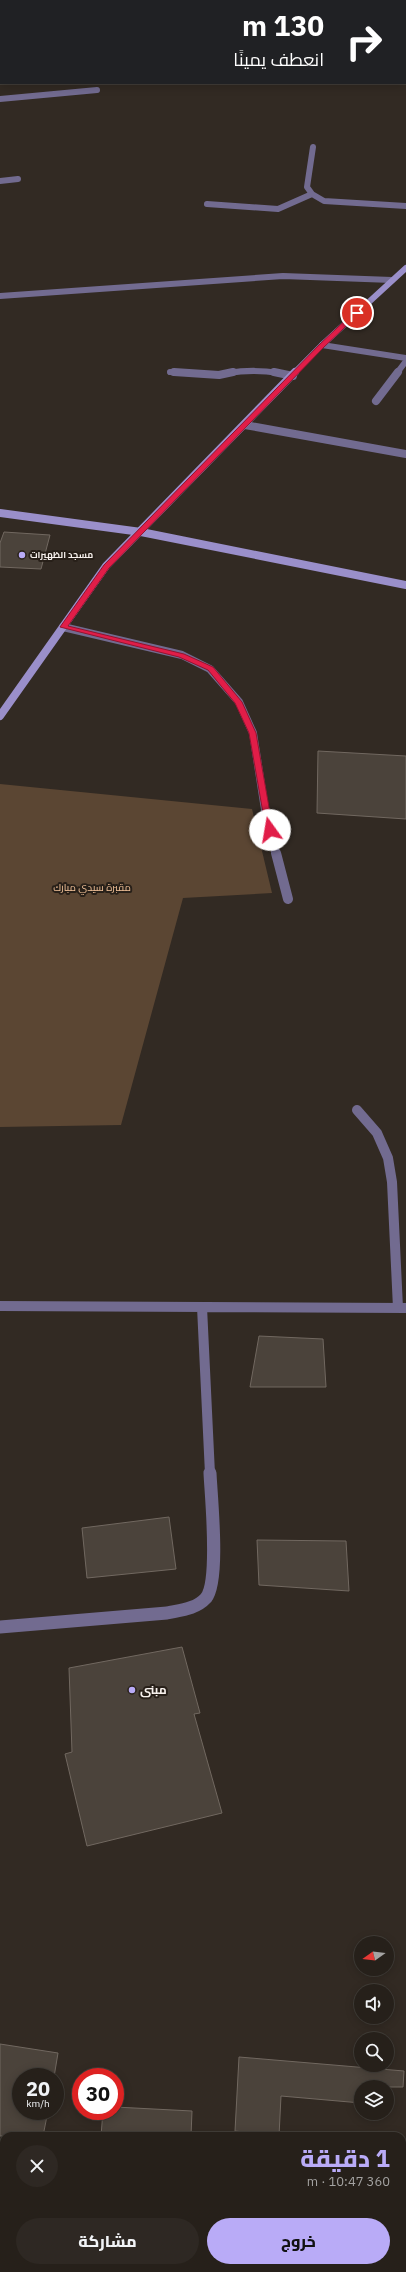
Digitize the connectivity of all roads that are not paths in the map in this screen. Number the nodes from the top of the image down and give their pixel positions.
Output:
1 (97, 90) dead end
2 (0, 99) edge
3 (313, 146) dead end
4 (18, 179) dead end
5 (0, 181) edge
6 (312, 194) junction
7 (207, 204) dead end
8 (406, 206) edge
9 (406, 268) edge
10 (392, 280) junction
11 (0, 296) edge
12 (322, 345) junction
13 (406, 358) edge
14 (406, 361) edge
15 (170, 372) dead end
16 (293, 376) junction
17 (376, 401) dead end
18 (245, 425) junction
19 (406, 454) edge
20 (0, 513) edge
21 (141, 532) junction
22 (406, 585) edge
23 (63, 627) junction
24 (0, 716) edge
25 (288, 900) dead end
26 (357, 1110) dead end
27 (0, 1306) edge
28 (202, 1307) junction
29 (402, 1308) edge
30 (0, 1627) edge

1 - 2 street
3 - 6 street
4 - 5 street
6 - 7 street
6 - 8 street
9 - 10 street
10 - 11 street
10 - 12 street
12 - 13 street
12 - 16 street
14 - 17 street
15 - 16 street
16 - 18 street
18 - 19 street
18 - 21 street
20 - 21 street
21 - 22 street
21 - 23 street
23 - 24 street
23 - 25 street
26 - 29 street
27 - 28 street
28 - 29 street
28 - 30 street

